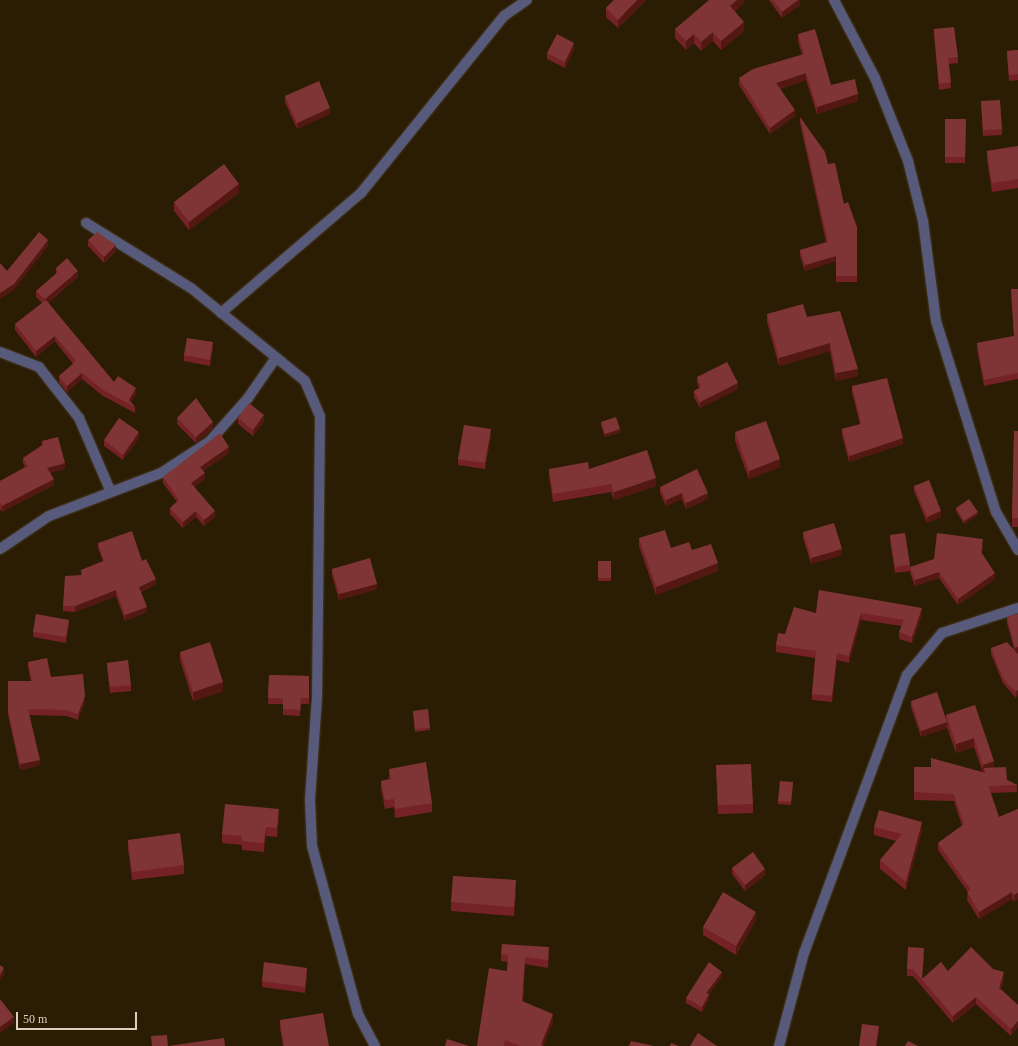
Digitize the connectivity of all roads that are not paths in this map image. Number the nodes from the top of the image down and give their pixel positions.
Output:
1 (527, 0) edge
2 (834, 0) edge
3 (86, 223) dead end
4 (221, 313) junction
5 (0, 352) edge
6 (275, 359) junction
7 (110, 490) junction
8 (0, 548) edge
9 (1018, 550) edge
10 (1018, 608) edge
11 (375, 1046) edge
12 (779, 1046) edge

1 - 4 street
2 - 9 street
3 - 4 street
4 - 6 street
5 - 7 street
6 - 7 street
6 - 11 street
7 - 8 street
10 - 12 street

